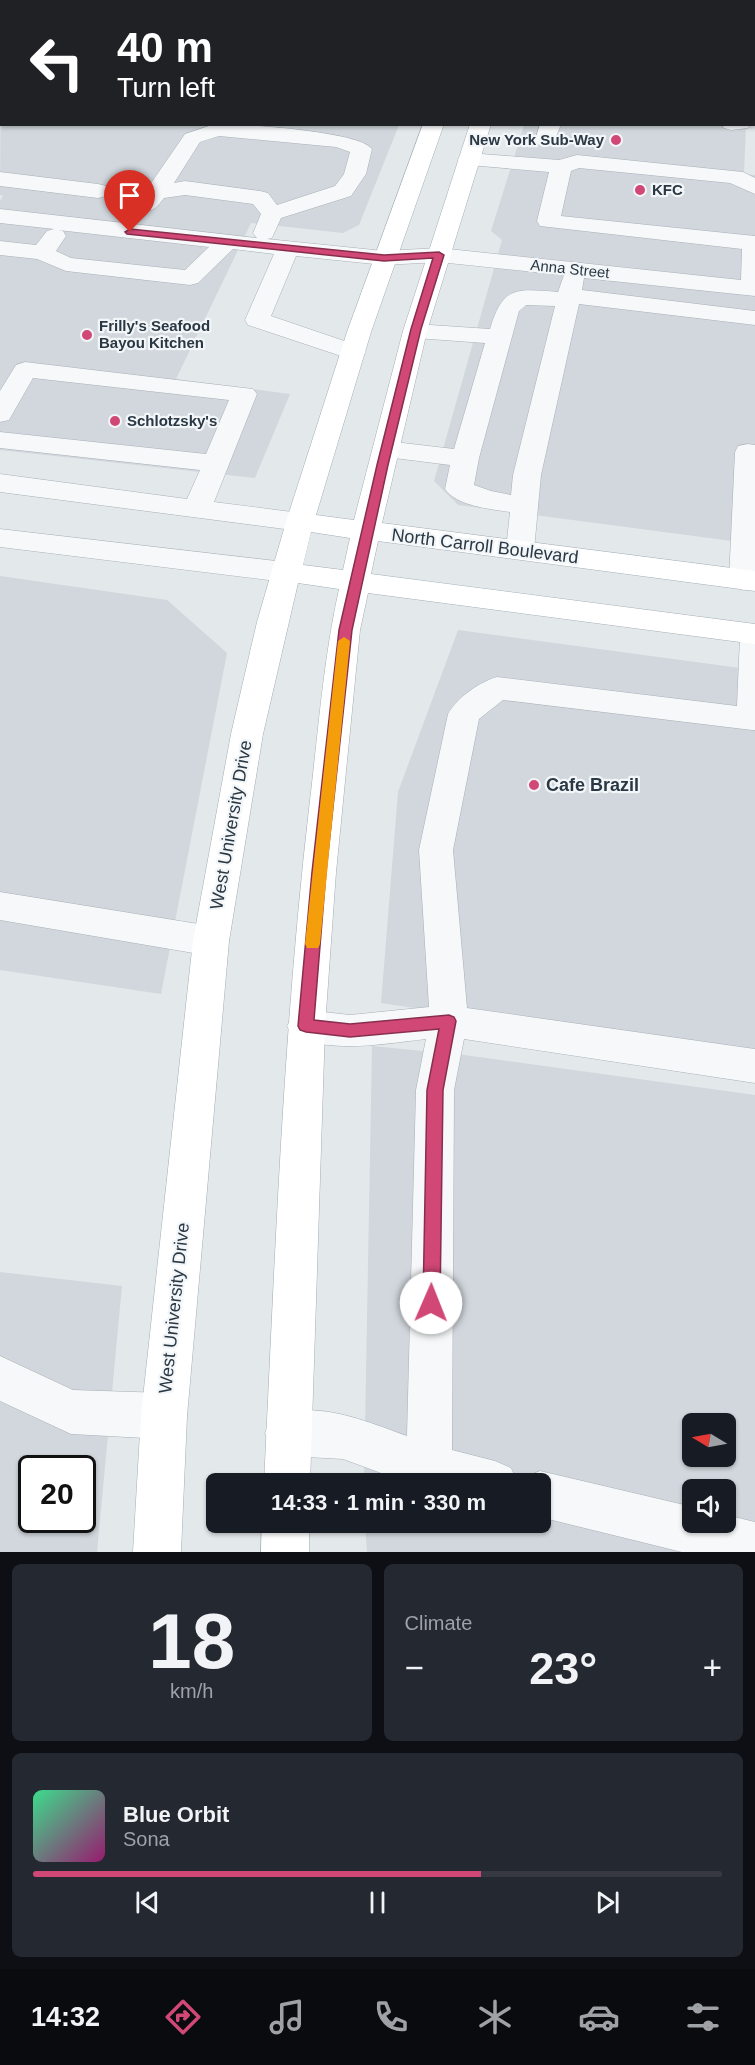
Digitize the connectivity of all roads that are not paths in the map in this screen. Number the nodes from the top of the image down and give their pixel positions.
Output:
1 (433, 126) edge
2 (480, 126) edge
3 (470, 159) junction
4 (561, 167) junction
5 (0, 179) edge
6 (755, 187) edge
7 (98, 191) dead end
8 (157, 192) junction
9 (272, 214) junction
10 (0, 216) edge
11 (64, 224) junction
12 (130, 232) junction
13 (755, 233) edge
14 (228, 242) junction
15 (256, 245) junction
16 (0, 248) edge
17 (288, 248) junction
18 (42, 253) junction
19 (439, 255) junction
20 (384, 258) junction
21 (575, 270) junction
22 (753, 289) edge
23 (569, 298) junction
24 (755, 318) edge
25 (416, 331) junction
26 (500, 338) junction
27 (353, 352) junction
28 (0, 414) edge
29 (0, 440) edge
30 (386, 449) junction
31 (755, 453) edge
32 (465, 458) junction
33 (216, 463) junction
34 (0, 483) edge
35 (524, 506) junction
36 (197, 509) junction
37 (300, 522) junction
38 (366, 530) junction
39 (0, 538) edge
40 (520, 550) junction
41 (285, 572) junction
42 (356, 581) junction
43 (749, 581) edge
44 (755, 635) edge
45 (753, 719) edge
46 (0, 906) edge
47 (211, 941) junction
48 (449, 1021) junction
49 (306, 1026) junction
50 (755, 1066) edge
51 (0, 1378) edge
52 (164, 1416) junction
53 (288, 1433) junction
54 (429, 1467) junction
55 (287, 1473) edge
56 (452, 1473) edge
57 (551, 1497) edge
58 (286, 1533) edge
59 (755, 1546) edge
60 (157, 1552) edge
61 (285, 1552) edge

1 - 20 main road, West University Drive
2 - 3 main road
3 - 4 street
3 - 19 main road
4 - 6 street
4 - 13 street
5 - 7 street
8 - 9 street
8 - 9 street
8 - 12 street
9 - 15 street
10 - 11 street, Anna Street
11 - 12 street, Anna Street
11 - 18 street
12 - 14 street, Anna Street
13 - 22 street
14 - 15 street, Anna Street
14 - 18 street
15 - 17 street, Anna Street
16 - 18 street
17 - 20 street, Anna Street
17 - 27 street
19 - 20 street, Anna Street
19 - 21 street, Anna Street
19 - 25 main road
20 - 27 main road, West University Drive
21 - 22 street, Anna Street
21 - 23 street
23 - 24 street
23 - 26 street
23 - 35 street
25 - 26 street
25 - 30 main road
26 - 32 street
27 - 37 main road, West University Drive
28 - 33 street
29 - 33 street
30 - 32 street
30 - 38 main road
31 - 43 street
32 - 35 street
33 - 36 street
34 - 36 street, North Carroll Boulevard
35 - 40 street
36 - 37 street, North Carroll Boulevard
37 - 38 main road, North Carroll Boulevard
37 - 41 main road, West University Drive
38 - 40 main road, North Carroll Boulevard
38 - 42 main road
39 - 41 street
40 - 43 main road, North Carroll Boulevard
41 - 42 main road
41 - 47 main road, West University Drive
42 - 44 main road
42 - 49 main road
44 - 45 street
45 - 48 street
46 - 47 street
47 - 52 main road, West University Drive
48 - 49 street
48 - 50 street
48 - 54 street
49 - 53 main road
51 - 52 street
52 - 60 main road, West University Drive
53 - 54 street
53 - 55 main road
54 - 56 street
57 - 59 street
58 - 61 main road

